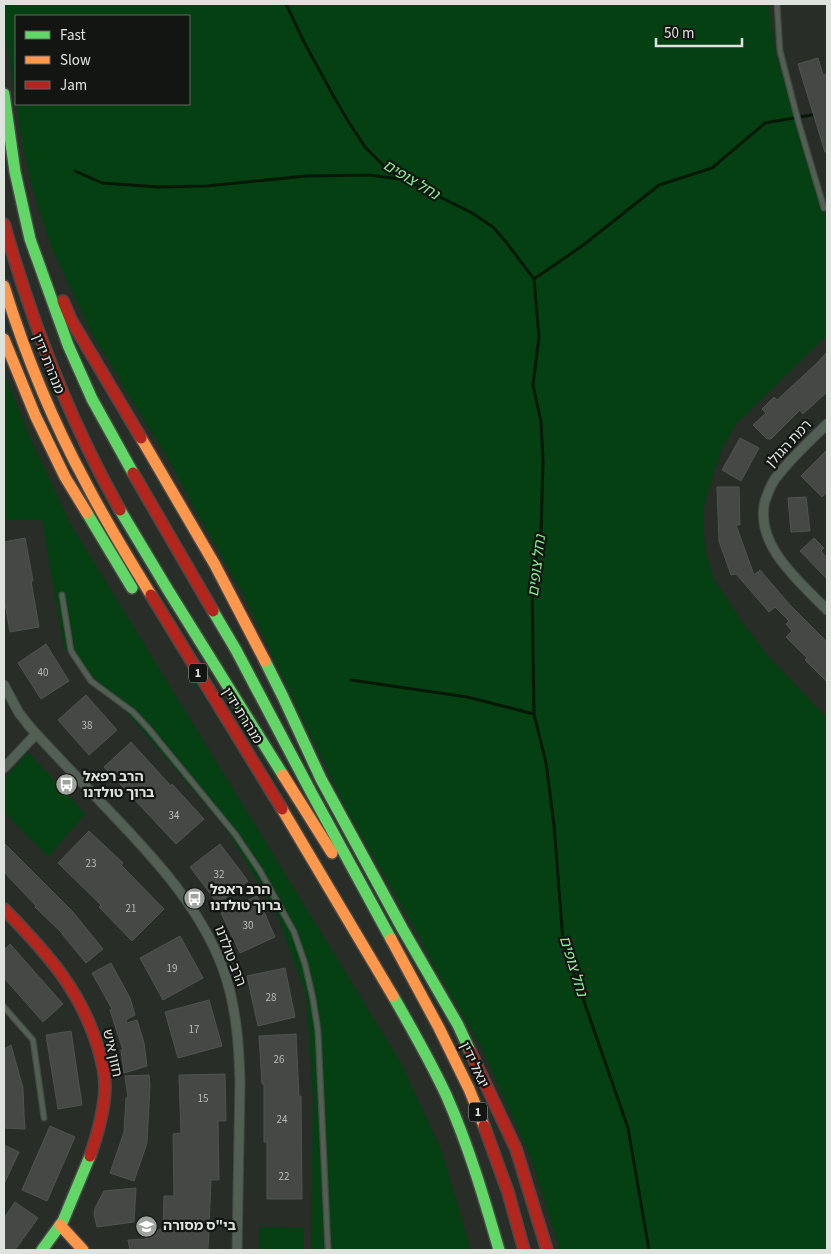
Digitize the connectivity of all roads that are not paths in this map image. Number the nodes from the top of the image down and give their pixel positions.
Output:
1 (777, 4) edge
2 (4, 94) edge
3 (15, 172) junction
4 (824, 208) dead end
5 (4, 224) edge
6 (4, 286) edge
7 (4, 339) edge
8 (827, 424) edge
9 (136, 594) dead end
10 (62, 595) dead end
11 (827, 610) edge
12 (4, 685) edge
13 (36, 734) junction
14 (4, 768) edge
15 (272, 814) dead end
16 (4, 909) edge
17 (414, 982) junction
18 (4, 1006) edge
19 (422, 1044) junction
20 (44, 1118) dead end
21 (60, 1225) junction
22 (42, 1250) edge
23 (83, 1250) edge
24 (237, 1250) edge
25 (328, 1250) edge
26 (499, 1250) edge
27 (524, 1250) edge
28 (547, 1250) edge

1 - 4 lane
2 - 3 main road
3 - 17 main road
3 - 28 main road
5 - 17 main road, מנהרת ידין / 1
6 - 19 main road, מנהרת ידין / 1
7 - 9 main road
8 - 11 street, רמת הגולן
10 - 25 lane
12 - 13 street, הרב טולדנו
13 - 14 street
13 - 24 street, הרב טולדנו
15 - 19 main road
16 - 21 main road, חזון איש
17 - 27 main road, יגאל ידין / 1
18 - 20 lane
19 - 26 main road, 1
21 - 22 main road, חזון איש
21 - 23 main road

